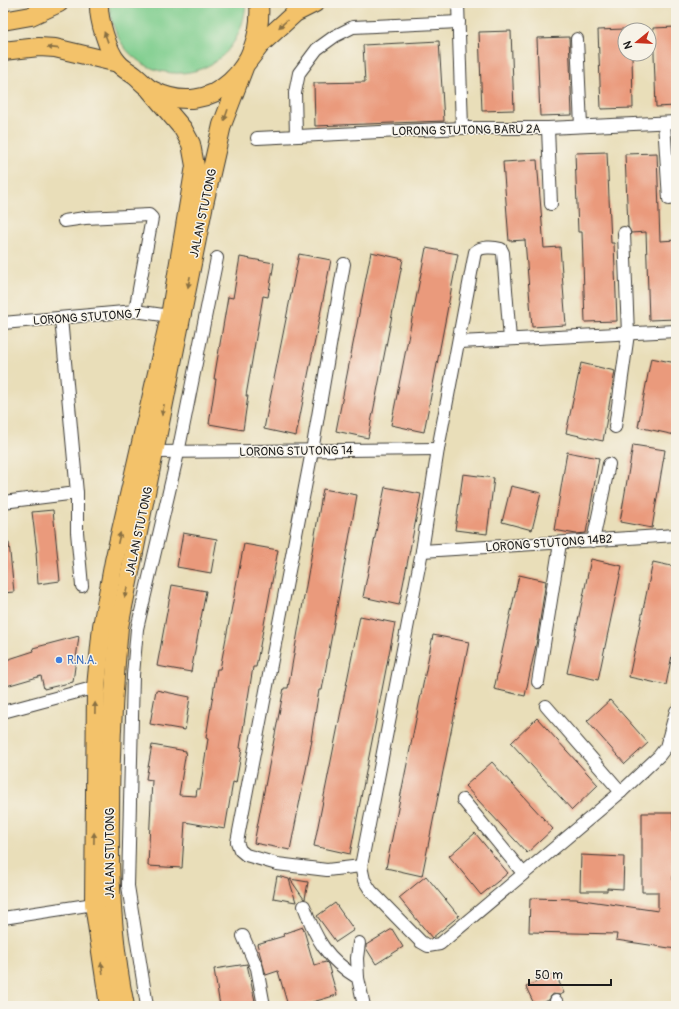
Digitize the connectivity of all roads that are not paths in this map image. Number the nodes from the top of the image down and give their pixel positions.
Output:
1 (59, 3) edge
2 (99, 3) edge
3 (259, 3) edge
4 (315, 3) edge
5 (458, 3) edge
6 (3, 21) edge
7 (459, 22) junction
8 (577, 39) dead end
9 (3, 51) edge
10 (118, 63) junction
11 (245, 65) junction
12 (150, 90) junction
13 (670, 122) edge
14 (581, 126) junction
15 (462, 128) junction
16 (548, 128) junction
17 (296, 136) junction
18 (257, 138) dead end
19 (669, 200) dead end
20 (551, 204) dead end
21 (64, 221) dead end
22 (624, 233) dead end
23 (217, 258) dead end
24 (344, 264) dead end
25 (135, 311) junction
26 (170, 316) junction
27 (61, 318) junction
28 (3, 323) edge
29 (676, 331) edge
30 (628, 334) junction
31 (510, 339) junction
32 (459, 342) junction
33 (615, 427) dead end
34 (438, 449) junction
35 (312, 450) junction
36 (155, 452) junction
37 (178, 453) junction
38 (609, 464) dead end
39 (77, 493) junction
40 (3, 502) edge
41 (676, 535) edge
42 (593, 541) junction
43 (560, 542) junction
44 (422, 552) junction
45 (82, 586) dead end
46 (538, 682) dead end
47 (96, 687) junction
48 (546, 706) dead end
49 (676, 711) edge
50 (3, 712) edge
51 (671, 747) edge
52 (621, 792) junction
53 (463, 800) dead end
54 (361, 866) junction
55 (523, 873) junction
56 (94, 904) junction
57 (304, 906) dead end
58 (3, 918) edge
59 (243, 936) dead end
60 (359, 943) dead end
61 (358, 978) junction
62 (109, 1006) edge
63 (125, 1006) edge
64 (147, 1006) edge
65 (264, 1006) edge
66 (364, 1006) edge

1 - 6 main road
10 -> 2 main road
3 - 11 main road
4 -> 11 main road
5 - 7 street
7 - 15 street
7 - 17 street
8 - 14 street
10 -> 9 main road
10 - 12 main road
11 - 12 main road
11 -> 36 main road, JALAN STUTONG
12 - 26 main road, JALAN STUTONG
13 - 14 street, LORONG STUTONG BARU 2A
13 - 19 street
14 - 16 street, LORONG STUTONG BARU 2A
15 - 16 street, LORONG STUTONG BARU 2A
15 - 17 street, LORONG STUTONG BARU 2A
16 - 20 street
17 - 18 street, LORONG STUTONG BARU 2A
21 - 25 street
22 - 30 street
23 - 37 street
24 - 35 street
25 - 26 street, LORONG STUTONG 7
25 - 27 street, LORONG STUTONG 7
47 -> 26 main road, JALAN STUTONG
27 - 28 street, LORONG STUTONG 7
27 - 39 street
29 - 30 street
30 - 31 street
30 - 33 street
31 - 32 street
31 - 32 street
32 - 34 street
34 - 35 street, LORONG STUTONG 14
34 - 44 street
35 - 37 street, LORONG STUTONG 14
35 - 54 street
36 - 37 street, LORONG STUTONG 14
36 -> 63 main road, JALAN STUTONG
37 - 64 street
38 - 42 street
39 - 40 street
39 - 45 street
41 - 42 street, LORONG STUTONG 14B2
42 - 43 street, LORONG STUTONG 14B2
43 - 44 street, LORONG STUTONG 14B2
43 - 46 street
44 - 54 street
47 - 50 street
56 -> 47 main road, JALAN STUTONG
48 - 52 street
49 - 51 street
51 - 52 street
52 - 55 street
53 - 55 street
54 - 55 street
56 - 58 street
62 -> 56 main road, JALAN STUTONG
57 - 61 street
59 - 65 street
60 - 61 street
61 - 66 street

